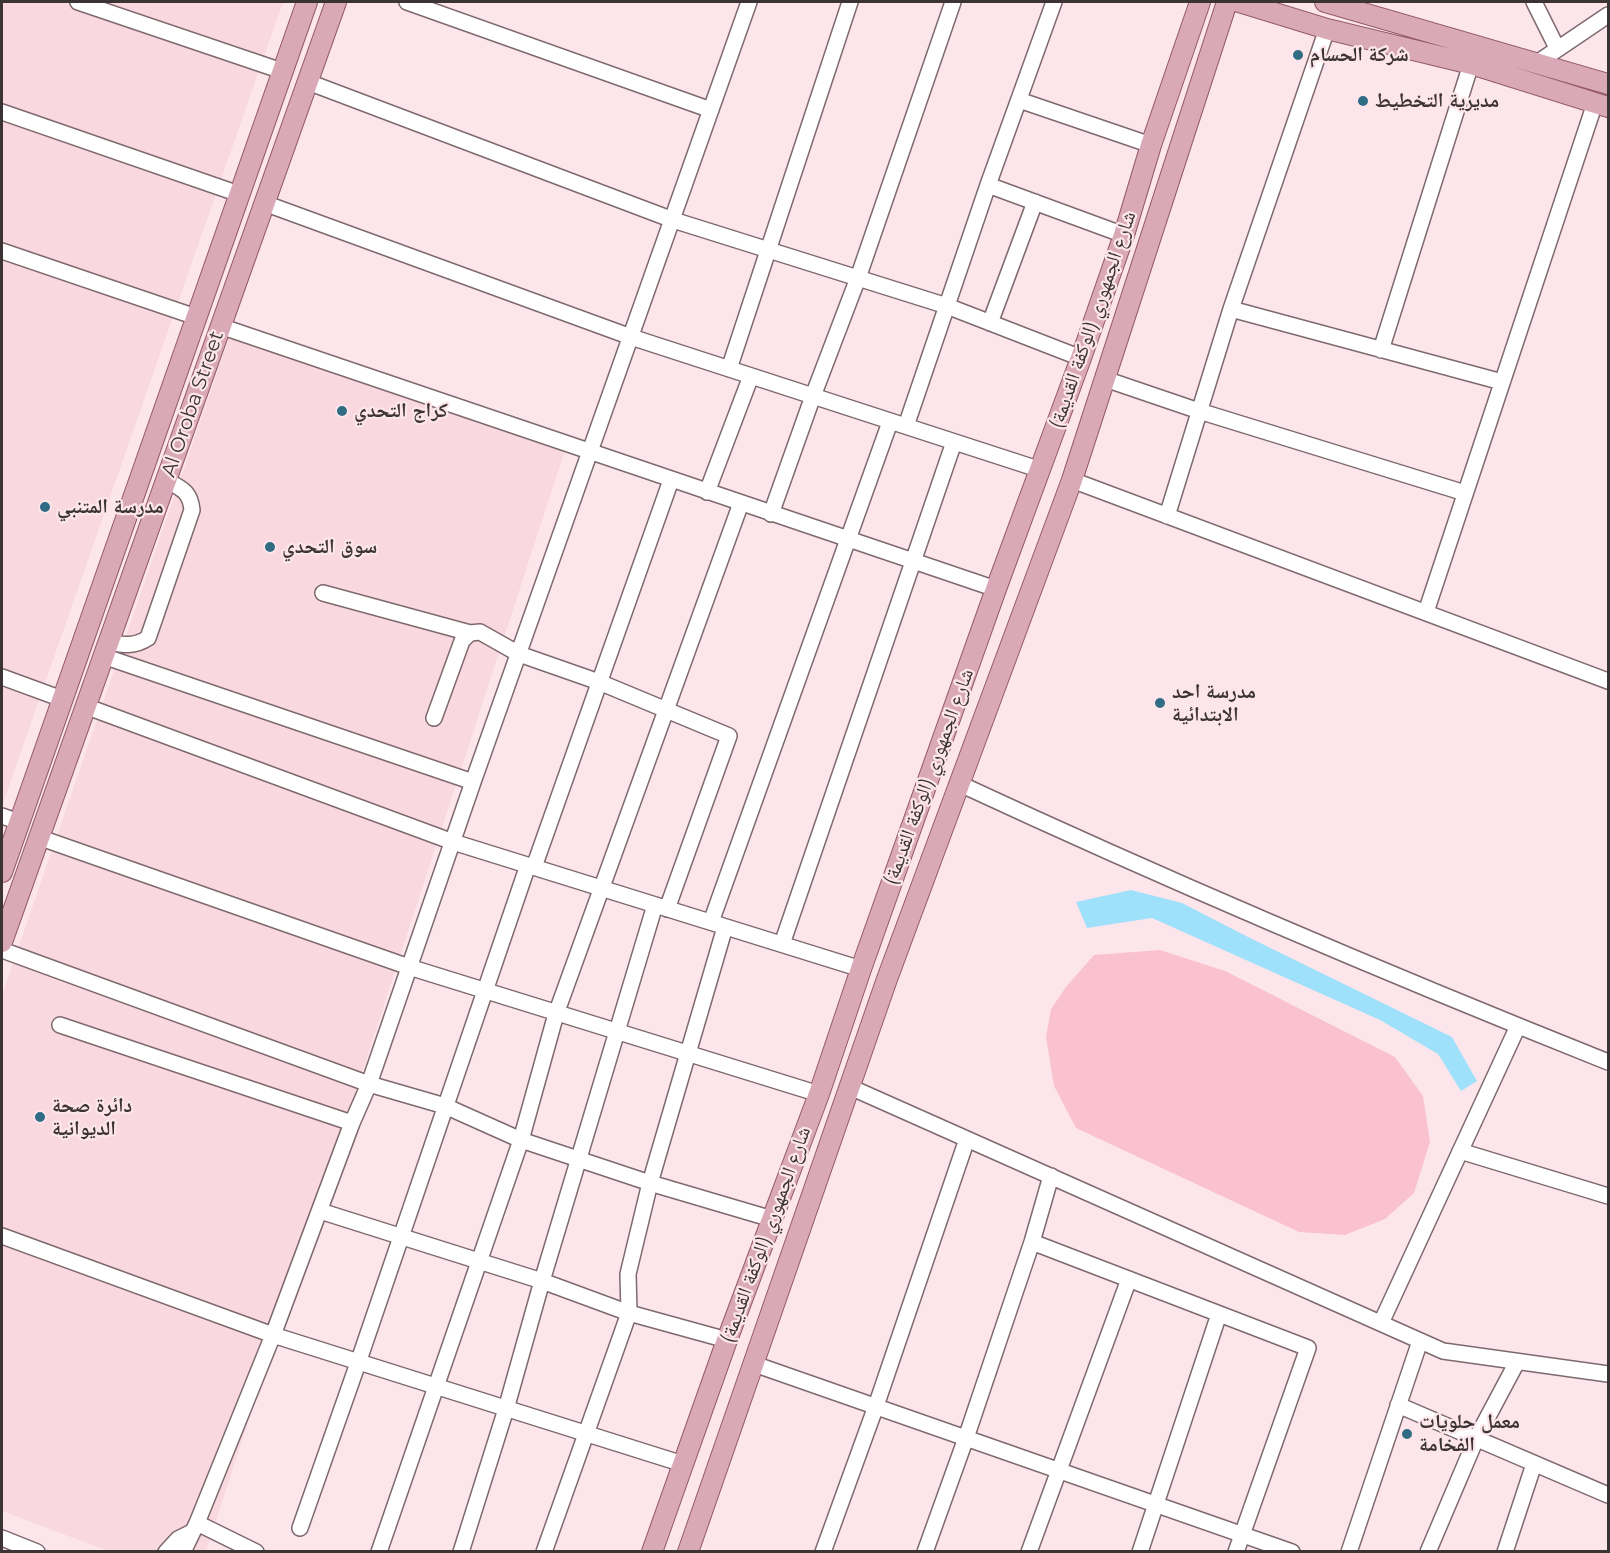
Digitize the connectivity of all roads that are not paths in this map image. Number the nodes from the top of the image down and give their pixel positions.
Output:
1 (78, 2) edge
2 (307, 2) edge
3 (336, 2) edge
4 (407, 2) edge
5 (747, 2) edge
6 (850, 2) edge
7 (953, 2) edge
8 (1054, 2) edge
9 (1200, 2) edge
10 (1227, 2) edge
11 (1239, 2) edge
12 (1331, 2) edge
13 (1534, 2) edge
14 (1608, 15) edge
15 (1328, 29) junction
16 (1557, 48) junction
17 (1538, 63) junction
18 (1472, 64) junction
19 (282, 71) junction
20 (308, 82) junction
21 (1608, 84) edge
22 (1019, 100) junction
23 (1602, 105) edge
24 (711, 110) junction
25 (2, 112) edge
26 (1151, 145) junction
27 (988, 185) junction
28 (239, 194) junction
29 (1035, 202) junction
30 (264, 203) junction
31 (673, 220) junction
32 (1124, 236) junction
33 (768, 250) junction
34 (2, 251) edge
35 (858, 278) junction
36 (947, 306) junction
37 (1231, 309) junction
38 (196, 317) junction
39 (990, 322) junction
40 (220, 326) junction
41 (631, 337) junction
42 (1381, 350) junction
43 (1081, 358) junction
44 (729, 369) junction
45 (751, 376) junction
46 (1105, 379) junction
47 (1502, 382) junction
48 (813, 396) junction
49 (1199, 411) junction
50 (890, 422) junction
51 (906, 426) junction
52 (954, 442) junction
53 (590, 453) junction
54 (1041, 470) junction
55 (166, 480) junction
56 (671, 480) junction
57 (1072, 480) junction
58 (707, 492) junction
59 (1466, 493) junction
60 (741, 503) junction
61 (771, 514) junction
62 (1167, 516) junction
63 (1022, 520) junction
64 (1053, 531) junction
65 (847, 539) junction
66 (912, 561) junction
67 (996, 589) junction
68 (323, 593) dead end
69 (1426, 612) junction
70 (470, 633) junction
71 (105, 649) junction
72 (519, 654) junction
73 (2, 677) edge
74 (1608, 681) edge
75 (599, 682) junction
76 (62, 699) junction
77 (85, 706) junction
78 (666, 709) junction
79 (434, 718) dead end
80 (940, 746) junction
81 (970, 757) junction
82 (473, 782) junction
83 (960, 784) junction
84 (10, 819) edge
85 (38, 837) junction
86 (453, 842) junction
87 (531, 866) junction
88 (2, 872) edge
89 (601, 888) junction
90 (661, 907) junction
91 (718, 925) junction
92 (2, 942) edge
93 (782, 944) junction
94 (2, 950) edge
95 (409, 967) junction
96 (861, 969) junction
97 (484, 991) junction
98 (556, 1014) junction
99 (60, 1025) dead end
100 (1518, 1026) junction
101 (617, 1033) junction
102 (687, 1054) junction
103 (1608, 1062) edge
104 (369, 1084) junction
105 (849, 1087) junction
106 (819, 1094) junction
107 (445, 1106) junction
108 (352, 1123) junction
109 (967, 1139) junction
110 (521, 1140) junction
111 (1461, 1151) junction
112 (579, 1159) junction
113 (1051, 1176) junction
114 (650, 1183) junction
115 (1608, 1196) edge
116 (320, 1210) junction
117 (772, 1219) junction
118 (2, 1236) edge
119 (400, 1236) junction
120 (1032, 1242) junction
121 (478, 1262) junction
122 (1129, 1280) junction
123 (542, 1281) junction
124 (629, 1312) junction
125 (1219, 1314) junction
126 (1381, 1323) junction
127 (273, 1335) junction
128 (727, 1340) junction
129 (1420, 1341) junction
130 (1517, 1362) junction
131 (358, 1363) junction
132 (754, 1364) junction
133 (1608, 1374) edge
134 (436, 1388) junction
135 (1398, 1405) junction
136 (876, 1406) junction
137 (506, 1409) junction
138 (586, 1435) junction
139 (966, 1438) junction
140 (1476, 1439) junction
141 (683, 1464) junction
142 (1534, 1464) junction
143 (1059, 1471) junction
144 (1608, 1495) edge
145 (1156, 1504) junction
146 (194, 1527) junction
147 (300, 1528) dead end
148 (1242, 1534) junction
149 (2, 1538) edge
150 (38, 1551) edge
151 (166, 1551) edge
152 (183, 1551) edge
153 (256, 1551) edge
154 (379, 1551) edge
155 (461, 1551) edge
156 (544, 1551) edge
157 (652, 1551) edge
158 (688, 1551) edge
159 (824, 1551) edge
160 (925, 1551) edge
161 (1029, 1551) edge
162 (1140, 1551) edge
163 (1236, 1551) edge
164 (1292, 1551) edge
165 (1349, 1551) edge
166 (1428, 1551) edge
167 (1505, 1551) edge

1 - 19 street
2 - 19 main road, Al Oroba Street
3 - 20 main road, Al Oroba Street
4 - 24 street
5 - 24 street
6 - 33 street
7 - 35 street
8 - 22 street
9 - 26 main road, شارع الجمهوري (الوكفة القديمة)
10 - 46 main road, شارع الجمهوري (الوكفة القديمة)
11 - 15 main road
12 - 17 main road
13 - 16 street
14 - 16 street
15 - 18 main road
15 - 37 street
16 - 17 street
17 - 21 main road
18 - 23 main road
18 - 42 street
19 - 28 main road, Al Oroba Street
20 - 30 main road, Al Oroba Street
20 - 31 street
22 - 26 street
22 - 27 street
23 - 47 street
24 - 31 street
25 - 28 street
26 - 32 main road, شارع الجمهوري (الوكفة القديمة)
27 - 29 street
27 - 36 street
28 - 38 main road, Al Oroba Street
29 - 32 street
29 - 39 street
30 - 40 main road, Al Oroba Street
30 - 41 street
31 - 33 street
31 - 41 street
32 - 43 main road, شارع الجمهوري (الوكفة القديمة)
33 - 35 street
33 - 44 street
34 - 38 street
35 - 36 street
35 - 48 street
36 - 39 street
36 - 51 street
37 - 42 street
37 - 49 street
38 - 76 main road, Al Oroba Street
39 - 43 street
40 - 53 street
40 - 55 main road, Al Oroba Street
41 - 44 street
41 - 53 street
42 - 47 street
43 - 54 main road, شارع الجمهوري (الوكفة القديمة)
44 - 45 street
45 - 48 street
45 - 58 street
46 - 49 street
46 - 57 main road, شارع الجمهوري (الوكفة القديمة)
47 - 59 street
48 - 50 street
48 - 61 street
49 - 59 street
49 - 62 street
50 - 51 street
50 - 65 street
51 - 52 street
52 - 54 street
52 - 66 street
53 - 56 street
53 - 72 street
54 - 63 main road, شارع الجمهوري (الوكفة القديمة)
55 - 71 main road, Al Oroba Street
55 - 71 street
56 - 58 street
56 - 75 street
57 - 62 street
57 - 64 main road, شارع الجمهوري (الوكفة القديمة)
58 - 60 street
59 - 69 street
60 - 61 street
60 - 78 street
61 - 65 street
62 - 69 street
63 - 64 main road
63 - 67 main road, شارع الجمهوري (الوكفة القديمة)
64 - 81 main road, شارع الجمهوري (الوكفة القديمة)
65 - 66 street
65 - 91 street
66 - 67 street
66 - 93 street
67 - 80 main road, شارع الجمهوري (الوكفة القديمة)
68 - 70 street
69 - 74 street
70 - 72 street
70 - 79 street
71 - 77 main road, Al Oroba Street
71 - 82 street
72 - 75 street
72 - 82 street
73 - 76 street
75 - 78 street
75 - 87 street
76 - 84 main road, Al Oroba Street
77 - 85 main road, Al Oroba Street
77 - 86 street
78 - 89 street
78 - 90 street
80 - 81 main road
80 - 96 main road, شارع الجمهوري (الوكفة القديمة)
81 - 83 main road, شارع الجمهوري (الوكفة القديمة)
82 - 86 street
83 - 100 street
83 - 105 main road, شارع الجمهوري (الوكفة القديمة)
84 - 88 main road, Al Oroba Street
85 - 92 main road, Al Oroba Street
85 - 95 street
86 - 87 street
86 - 95 street
87 - 89 street
87 - 97 street
89 - 90 street
89 - 98 street
90 - 91 street
90 - 101 street
91 - 93 street
91 - 102 street
93 - 96 street
94 - 104 street
95 - 97 street
95 - 104 street
96 - 106 main road, شارع الجمهوري (الوكفة القديمة)
97 - 98 street
97 - 107 street
98 - 101 street
98 - 110 street
99 - 108 street
100 - 103 street
100 - 111 street
101 - 102 street
101 - 112 street
102 - 106 street
102 - 114 street
104 - 107 street
104 - 108 street
105 - 109 street
105 - 132 main road, شارع الجمهوري (الوكفة القديمة)
106 - 117 main road, شارع الجمهوري (الوكفة القديمة)
107 - 110 street
107 - 119 street
108 - 116 street
109 - 113 street
109 - 136 street
110 - 112 street
110 - 121 street
111 - 115 street
111 - 126 street
112 - 114 street
112 - 123 street
113 - 120 street
113 - 126 street
114 - 117 street
114 - 124 street
116 - 119 street
116 - 127 street
117 - 128 main road, شارع الجمهوري (الوكفة القديمة)
118 - 127 street
119 - 121 street
119 - 131 street
120 - 122 street
120 - 139 street
121 - 123 street
121 - 134 street
122 - 125 street
122 - 143 street
123 - 124 street
123 - 137 street
124 - 128 street
124 - 138 street
125 - 145 street
125 - 148 street
126 - 129 street
127 - 131 street
127 - 146 street
128 - 141 main road, شارع الجمهوري (الوكفة القديمة)
129 - 130 street
129 - 135 street
130 - 133 street
130 - 140 street
131 - 134 street
131 - 147 street
132 - 136 street
132 - 158 main road, شارع الجمهوري (الوكفة القديمة)
134 - 137 street
134 - 154 street
135 - 140 street
135 - 165 street
136 - 139 street
136 - 159 street
137 - 138 street
137 - 155 street
138 - 141 street
138 - 156 street
139 - 143 street
139 - 160 street
140 - 142 street
140 - 166 street
141 - 157 main road, شارع الجمهوري (الوكفة القديمة)
142 - 144 street
142 - 167 street
143 - 145 street
143 - 161 street
145 - 148 street
145 - 162 street
146 - 151 street
146 - 152 street
146 - 153 street
148 - 163 street
148 - 164 street
149 - 150 street

